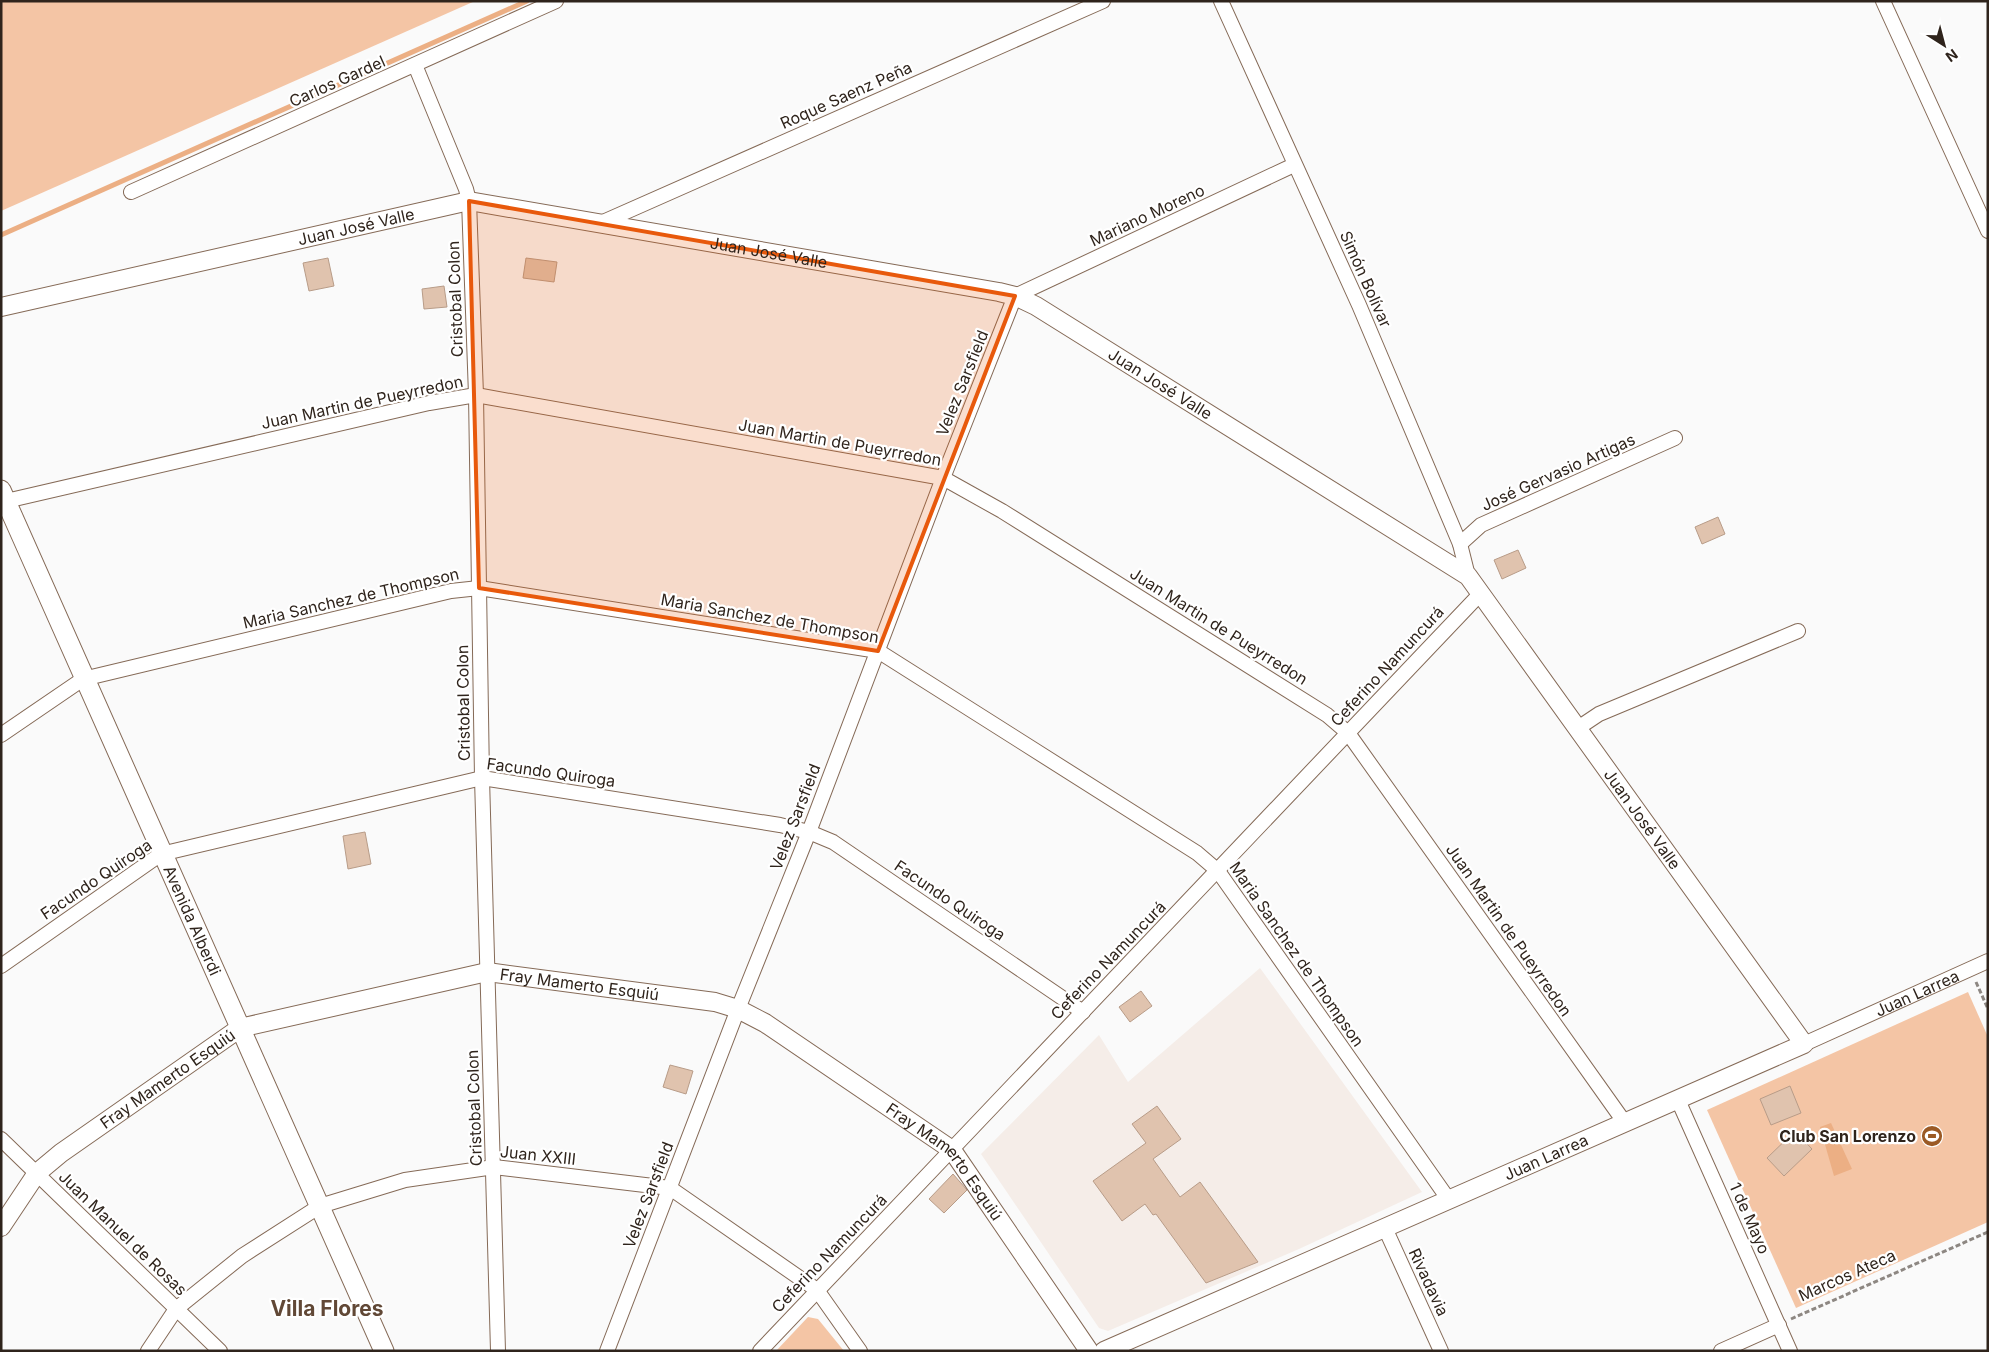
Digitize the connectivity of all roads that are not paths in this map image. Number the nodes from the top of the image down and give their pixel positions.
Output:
1 (556, 1) edge
2 (1103, 1) edge
3 (1221, 1) edge
4 (1883, 1) edge
5 (415, 65) junction
6 (1294, 165) junction
7 (131, 192) dead end
8 (469, 201) junction
9 (603, 222) junction
10 (1988, 232) edge
11 (1016, 296) junction
12 (1, 307) edge
13 (476, 395) junction
14 (1675, 438) dead end
15 (943, 478) junction
16 (3, 498) edge
17 (1460, 544) junction
18 (1468, 576) junction
19 (479, 588) junction
20 (1481, 592) junction
21 (1798, 631) dead end
22 (878, 651) junction
23 (83, 679) junction
24 (1578, 728) junction
25 (1348, 733) junction
26 (1, 735) edge
27 (482, 778) junction
28 (809, 832) junction
29 (161, 854) junction
30 (1218, 871) junction
31 (1988, 961) edge
32 (1, 966) edge
33 (487, 972) junction
34 (738, 1009) junction
35 (1083, 1012) junction
36 (240, 1028) junction
37 (1804, 1044) junction
38 (1678, 1100) junction
39 (1625, 1123) junction
40 (1, 1140) edge
41 (952, 1150) junction
42 (494, 1167) junction
43 (37, 1173) junction
44 (670, 1188) junction
45 (1450, 1200) junction
46 (320, 1206) junction
47 (1, 1227) edge
48 (1385, 1228) junction
49 (817, 1290) junction
50 (176, 1309) junction
51 (1779, 1325) junction
52 (148, 1351) edge
53 (220, 1351) edge
54 (384, 1351) edge
55 (498, 1351) edge
56 (607, 1351) edge
57 (760, 1351) edge
58 (860, 1351) edge
59 (1089, 1351) edge
60 (1104, 1351) edge
61 (1441, 1351) edge
62 (1721, 1351) edge
63 (1790, 1351) edge

1 - 5 street, Carlos Gardel
2 - 9 street, Roque Saenz Peña
3 - 6 street, Simón Bolívar
4 - 10 street
5 - 7 street, Carlos Gardel
5 - 8 street, Cristobal Colon
6 - 11 street, Mariano Moreno
6 - 17 street, Simón Bolívar
8 - 9 street, Juan José Valle
8 - 12 street, Juan José Valle
8 - 13 street, Cristobal Colon
9 - 11 street, Juan José Valle
11 - 15 street, Velez Sarsfield
11 - 18 street, Juan José Valle
13 - 15 street, Juan Martin de Pueyrredon
13 - 16 street, Juan Martin de Pueyrredon
13 - 19 street, Cristobal Colon
14 - 17 street, José Gervasio Artigas
15 - 22 street, Velez Sarsfield
15 - 25 street, Juan Martin de Pueyrredon
16 - 23 main road, Avenida Alberdi
17 - 18 street, Simón Bolívar
18 - 20 street, Juan José Valle
19 - 22 street, Maria Sanchez de Thompson
19 - 23 street, Maria Sanchez de Thompson
19 - 27 street, Cristobal Colon
20 - 24 street, Juan José Valle
20 - 25 street, Ceferino Namuncurá
21 - 24 street
22 - 28 street, Velez Sarsfield
22 - 30 street, Maria Sanchez de Thompson
23 - 26 street, Maria Sanchez de Thompson
23 - 29 main road, Avenida Alberdi
24 - 37 street, Juan José Valle
25 - 30 street, Ceferino Namuncurá
25 - 39 street, Juan Martin de Pueyrredon
27 - 28 street, Facundo Quiroga
27 - 29 street, Facundo Quiroga
27 - 33 street, Cristobal Colon
28 - 34 street, Velez Sarsfield
28 - 35 street, Facundo Quiroga
29 - 32 street, Facundo Quiroga
29 - 36 main road, Avenida Alberdi
30 - 35 street, Ceferino Namuncurá
30 - 45 street, Maria Sanchez de Thompson
31 - 37 street, Juan Larrea
33 - 34 street, Fray Mamerto Esquiú
33 - 36 street, Fray Mamerto Esquiú
33 - 42 street, Cristobal Colon
34 - 41 street, Fray Mamerto Esquiú
34 - 44 street, Velez Sarsfield
35 - 41 street, Ceferino Namuncurá
36 - 43 street, Fray Mamerto Esquiú
36 - 46 main road, Avenida Alberdi
37 - 38 street, Juan Larrea
38 - 39 street, Juan Larrea
38 - 51 street, 1 de Mayo
39 - 45 street, Juan Larrea
40 - 43 street, Juan Manuel de Rosas
41 - 49 street, Ceferino Namuncurá
41 - 59 street, Fray Mamerto Esquiú
42 - 44 street, Juan XXIII
42 - 46 street, Juan XXIII
42 - 55 street, Cristobal Colon
43 - 47 street, Fray Mamerto Esquiú
43 - 50 street, Juan Manuel de Rosas
44 - 49 street, Juan XXIII
44 - 56 street, Velez Sarsfield
45 - 48 street, Juan Larrea
46 - 50 street, Juan XXIII
46 - 54 main road, Avenida Alberdi
48 - 60 street, Juan Larrea
48 - 61 street, Rivadavia
49 - 57 street, Ceferino Namuncurá
49 - 58 street, Juan XXIII
50 - 52 street, Juan XXIII
50 - 53 street, Juan Manuel de Rosas
51 - 62 street
51 - 63 street, 1 de Mayo

